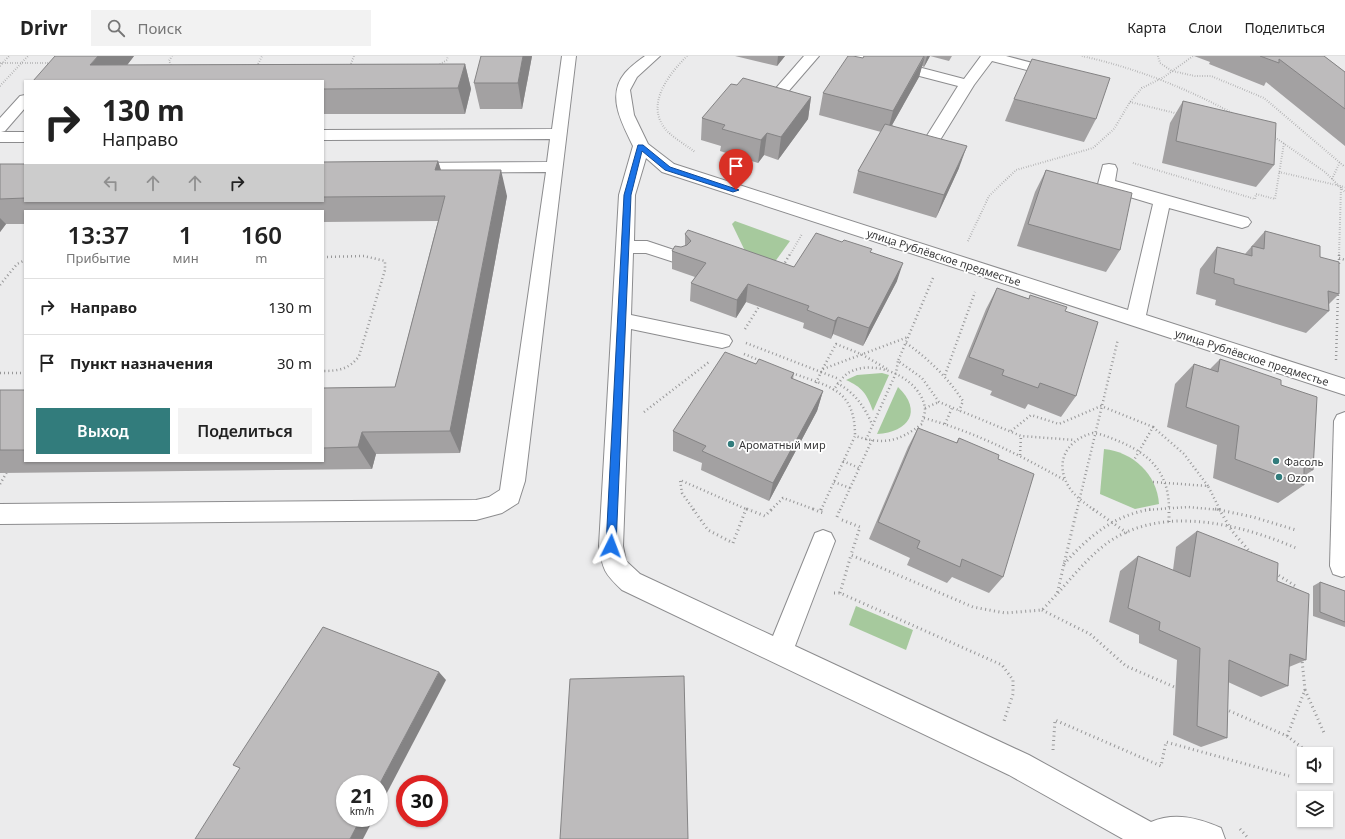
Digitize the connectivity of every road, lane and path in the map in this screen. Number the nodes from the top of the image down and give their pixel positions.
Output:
1 (9, 56) edge
2 (28, 56) edge
3 (172, 56) edge
4 (262, 56) edge
5 (354, 56) edge
6 (448, 56) edge
7 (569, 56) edge
8 (628, 56) edge
9 (653, 56) edge
10 (687, 56) edge
11 (812, 56) edge
12 (859, 56) edge
13 (989, 56) edge
14 (1082, 56) edge
15 (1158, 56) edge
16 (1193, 56) edge
17 (21, 63) junction
18 (56, 63) edge
19 (1, 64) edge
20 (438, 65) edge
21 (177, 66) edge
22 (264, 66) edge
23 (358, 66) edge
24 (1172, 71) junction
25 (631, 75) junction
26 (1065, 76) edge
27 (1160, 79) junction
28 (967, 84) junction
29 (0, 86) edge
30 (775, 98) edge
31 (24, 100) edge
32 (1130, 102) junction
33 (1228, 111) junction
34 (1235, 114) edge
35 (1181, 115) edge
36 (1227, 118) edge
37 (0, 128) edge
38 (1267, 132) edge
39 (559, 134) junction
40 (324, 135) edge
41 (0, 137) edge
42 (24, 137) edge
43 (1284, 143) junction
44 (640, 146) junction
45 (926, 150) edge
46 (1086, 150) junction
47 (1094, 152) edge
48 (699, 154) dead end
49 (1340, 162) junction
50 (1132, 163) dead end
51 (555, 167) junction
52 (1345, 167) edge
53 (397, 168) edge
54 (1109, 169) dead end
55 (1280, 172) junction
56 (1332, 178) junction
57 (1341, 187) junction
58 (1345, 187) edge
59 (1345, 192) edge
60 (1162, 201) junction
61 (1242, 222) dead end
62 (1340, 225) junction
63 (1345, 227) edge
64 (806, 228) dead end
65 (961, 240) dead end
66 (625, 246) junction
67 (324, 257) edge
68 (680, 258) dead end
69 (1339, 258) junction
70 (24, 260) edge
71 (1345, 260) edge
72 (1339, 266) edge
73 (782, 267) edge
74 (936, 271) dead end
75 (0, 285) edge
76 (1338, 289) edge
77 (975, 291) dead end
78 (762, 300) edge
79 (1136, 319) junction
80 (622, 320) junction
81 (742, 333) dead end
82 (908, 337) junction
83 (1118, 337) dead end
84 (745, 343) dead end
85 (906, 343) junction
86 (718, 349) joint
87 (739, 353) dead end
88 (861, 354) junction
89 (1329, 355) dead end
90 (1336, 357) junction
91 (1340, 359) dead end
92 (898, 361) junction
93 (767, 364) edge
94 (823, 369) junction
95 (324, 371) edge
96 (891, 371) junction
97 (788, 372) edge
98 (821, 372) junction
99 (0, 373) edge
100 (24, 373) edge
101 (896, 373) junction
102 (945, 376) junction
103 (839, 379) junction
104 (816, 383) junction
105 (837, 383) junction
106 (1341, 385) edge
107 (833, 390) junction
108 (939, 402) junction
109 (1101, 406) junction
110 (925, 408) junction
111 (952, 408) junction
112 (959, 411) junction
113 (641, 414) dead end
114 (924, 418) junction
115 (1345, 421) edge
116 (872, 424) junction
117 (945, 424) junction
118 (1153, 427) junction
119 (1010, 432) junction
120 (1095, 433) junction
121 (855, 436) junction
122 (1021, 436) junction
123 (866, 440) junction
124 (872, 440) junction
125 (1074, 440) junction
126 (1140, 451) junction
127 (1020, 455) junction
128 (1134, 460) dead end
129 (843, 461) junction
130 (859, 468) junction
131 (7, 472) edge
132 (1067, 481) junction
133 (834, 482) junction
134 (1153, 482) dead end
135 (1165, 483) junction
136 (0, 484) edge
137 (1208, 486) junction
138 (850, 488) junction
139 (1079, 499) junction
140 (1168, 507) junction
141 (746, 508) junction
142 (1218, 509) junction
143 (820, 512) junction
144 (836, 518) junction
145 (3, 520) edge
146 (1113, 522) junction
147 (1169, 522) junction
148 (1230, 526) junction
149 (1296, 530) dead end
150 (1127, 533) junction
151 (823, 541) dead end
152 (1296, 548) dead end
153 (850, 555) junction
154 (1252, 555) edge
155 (1063, 565) junction
156 (1342, 566) dead end
157 (1274, 572) edge
158 (1297, 587) edge
159 (830, 592) dead end
160 (840, 594) junction
161 (1057, 594) junction
162 (1042, 610) junction
163 (780, 652) junction
164 (1302, 654) edge
165 (1305, 690) junction
166 (1185, 692) dead end
167 (1221, 708) edge
168 (1003, 724) dead end
169 (1325, 735) dead end
170 (1287, 736) junction
171 (1302, 747) edge
172 (1052, 753) dead end
173 (1289, 776) dead end
174 (1149, 838) edge
175 (1210, 839) edge

1 - 19 path
2 - 17 path
3 - 21 path
4 - 22 path
5 - 23 path
6 - 20 path
7 - 39 street
8 - 25 street
9 - 25 street
10 - 48 path
11 - 30 street
12 - 28 street
13 - 26 street
13 - 28 street
14 - 27 path
15 - 24 path
16 - 24 path
17 - 18 path
17 - 19 path
17 - 29 path
24 - 27 path
24 - 49 path
25 - 44 street, улица Рублёвское предместье
27 - 32 path
27 - 33 path
28 - 45 street
31 - 37 street
32 - 35 path
32 - 46 path
33 - 34 path
33 - 36 path
38 - 43 path
39 - 40 street
39 - 51 street
41 - 42 street
43 - 55 path
43 - 56 path
44 - 66 street
44 - 79 street, улица Рублёвское предместье
46 - 47 path
46 - 65 path
49 - 52 path
49 - 56 path
50 - 55 path
51 - 53 street
51 - 145 street
54 - 60 street
55 - 57 path
56 - 57 path
57 - 58 path
57 - 59 path
57 - 62 path
60 - 61 street
60 - 79 street
62 - 63 path
62 - 69 path
64 - 73 path
66 - 68 street
66 - 80 street
67 - 95 path
69 - 71 path
69 - 72 path
70 - 75 path
74 - 82 path
76 - 90 path
77 - 102 path
78 - 81 path
79 - 106 street, улица Рублёвское предместье
80 - 86 street
80 - 163 street
82 - 85 path
82 - 88 path
83 - 109 path
84 - 98 path
85 - 92 path
85 - 102 path
86 - 113 path
87 - 93 path
88 - 94 path
88 - 94 path
88 - 96 path
89 - 90 path
90 - 91 path
90 - 106 path
92 - 101 path
92 - 108 path
94 - 98 path
96 - 101 path
96 - 103 path
97 - 104 path
98 - 103 path
98 - 104 path
99 - 100 path
101 - 110 path
101 - 116 path
102 - 112 path
103 - 105 path
104 - 107 path
105 - 107 path
105 - 116 path
107 - 121 path
108 - 110 path
108 - 111 path
109 - 118 path
109 - 119 path
109 - 120 path
110 - 114 path
111 - 112 path
111 - 117 path
112 - 119 path
114 - 117 path
114 - 124 path
115 - 156 street
116 - 123 path
117 - 127 path
118 - 126 path
118 - 137 path
119 - 122 path
120 - 125 path
120 - 126 path
120 - 139 path
121 - 123 path
121 - 129 path
122 - 125 path
122 - 127 path
123 - 124 path
124 - 130 path
125 - 132 path
126 - 128 path
126 - 135 path
127 - 132 path
129 - 130 path
129 - 133 path
130 - 138 path
131 - 136 path
132 - 139 path
133 - 138 path
133 - 143 path
134 - 135 path
135 - 137 path
135 - 140 path
137 - 142 path
138 - 144 path
139 - 146 path
139 - 155 path
140 - 142 path
140 - 146 path
140 - 147 path
141 - 141 path
141 - 143 path
142 - 148 path
142 - 149 path
143 - 144 path
144 - 153 path
146 - 150 path
146 - 155 path
147 - 148 path
147 - 150 path
148 - 152 path
148 - 154 path
150 - 161 path
151 - 163 street
153 - 160 path
153 - 162 path
155 - 161 path
157 - 158 path
159 - 160 path
160 - 168 path
161 - 162 path
162 - 166 path
163 - 174 street
164 - 165 path
165 - 169 path
165 - 170 path
167 - 170 path
170 - 171 path
172 - 173 path
174 - 175 street

